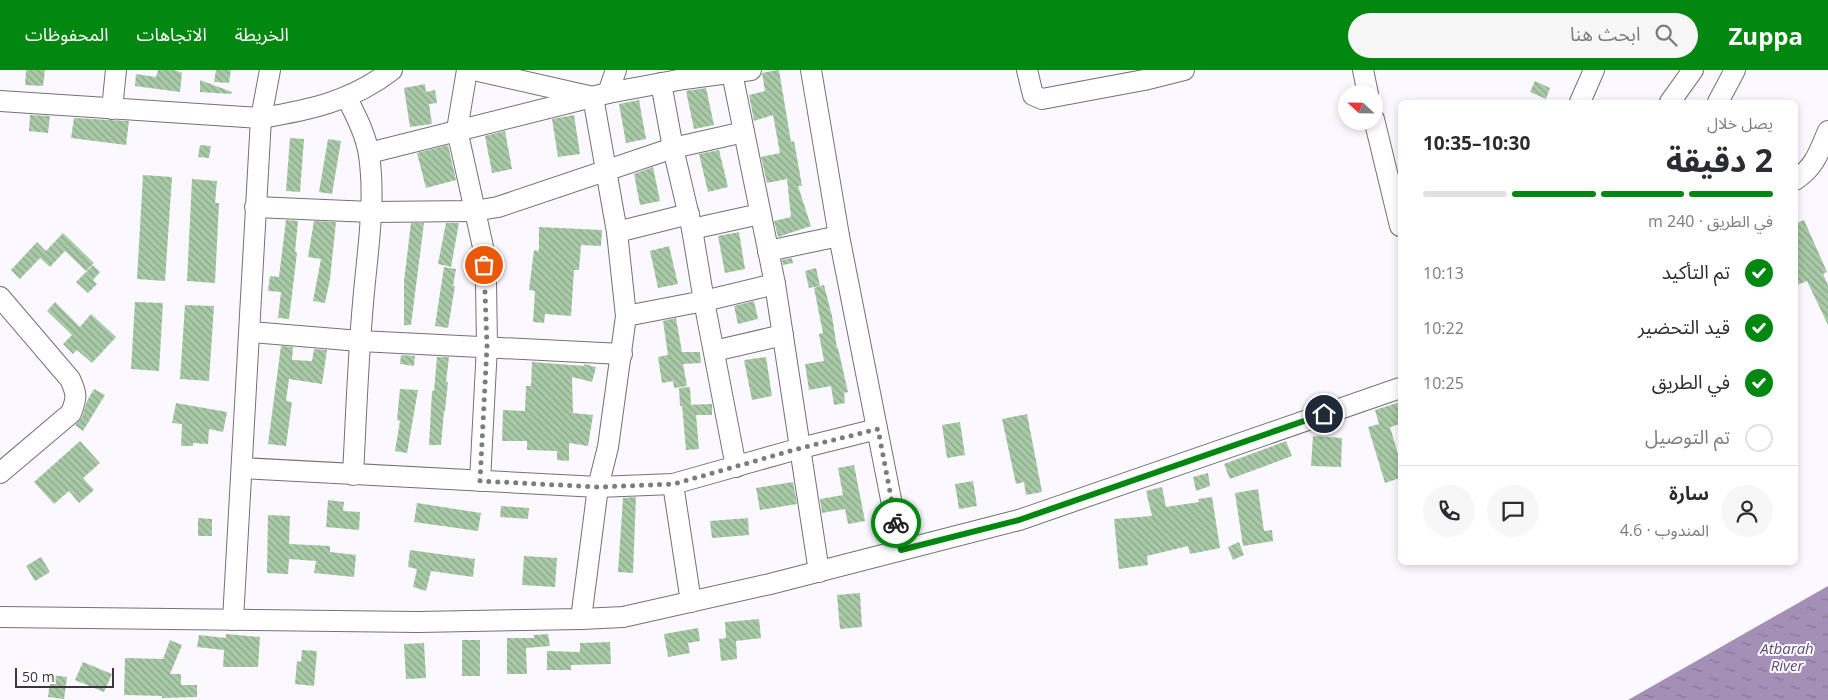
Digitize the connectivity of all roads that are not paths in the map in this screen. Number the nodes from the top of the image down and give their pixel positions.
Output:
1 (116, 70) edge
2 (270, 70) edge
3 (392, 70) edge
4 (467, 70) edge
5 (474, 70) edge
6 (616, 70) edge
7 (811, 70) edge
8 (1027, 70) edge
9 (1184, 70) edge
10 (1363, 70) edge
11 (1594, 70) edge
12 (1694, 70) edge
13 (1735, 70) edge
14 (741, 71) edge
15 (686, 74) edge
16 (1143, 75) edge
17 (543, 77) edge
18 (661, 83) junction
19 (1366, 85) edge
20 (600, 95) junction
21 (347, 98) junction
22 (1581, 100) edge
23 (1672, 100) edge
24 (1719, 100) edge
25 (0, 101) edge
26 (112, 110) junction
27 (261, 118) junction
28 (457, 130) junction
29 (1378, 130) edge
30 (1828, 131) edge
31 (744, 132) junction
32 (673, 148) junction
33 (369, 152) junction
34 (605, 172) junction
35 (1393, 173) edge
36 (1798, 178) edge
37 (255, 207) junction
38 (1398, 209) edge
39 (474, 211) junction
40 (371, 212) junction
41 (760, 214) junction
42 (690, 222) junction
43 (617, 232) junction
44 (839, 236) junction
45 (768, 251) junction
46 (775, 284) junction
47 (0, 297) edge
48 (704, 301) junction
49 (626, 316) junction
50 (250, 332) junction
51 (783, 335) junction
52 (360, 341) junction
53 (487, 346) junction
54 (714, 351) junction
55 (622, 354) junction
56 (1398, 389) edge
57 (878, 429) junction
58 (801, 448) junction
59 (736, 467) junction
60 (242, 468) junction
61 (0, 474) edge
62 (352, 475) junction
63 (480, 481) junction
64 (674, 484) junction
65 (598, 487) junction
66 (901, 550) junction
67 (819, 572) junction
68 (691, 602) junction
69 (0, 617) edge
70 (582, 619) junction
71 (233, 620) junction

1 - 26 street
2 - 27 street
3 - 21 street
4 - 28 street
5 - 17 street
6 - 20 street
7 - 44 street
8 - 16 street
9 - 16 street
10 - 19 street
11 - 22 street
12 - 23 street
13 - 24 street
14 - 15 street
14 - 31 street
15 - 18 street
17 - 20 street
18 - 20 street
18 - 32 street
20 - 28 street
20 - 34 street
21 - 27 street
21 - 33 street
25 - 26 street
26 - 27 street
27 - 37 street
28 - 33 street
28 - 39 street
29 - 35 street
30 - 36 street
31 - 32 street
31 - 41 street
32 - 34 street
32 - 42 street
33 - 40 street
34 - 39 street
34 - 43 street
35 - 38 street
37 - 40 street
37 - 50 street
39 - 40 street
39 - 53 street
40 - 52 street
41 - 42 street
41 - 45 street
42 - 43 street
42 - 48 street
43 - 49 street
44 - 45 street
44 - 57 street
45 - 46 street
46 - 48 street
46 - 51 street
47 - 61 street
48 - 49 street
48 - 54 street
49 - 55 street
50 - 52 street
50 - 60 street
51 - 54 street
51 - 58 street
52 - 53 street
52 - 62 street
53 - 55 street
53 - 63 street
54 - 59 street
55 - 65 street
56 - 66 street
57 - 58 street
57 - 66 street
58 - 59 street
58 - 67 street
59 - 64 street
60 - 62 street
60 - 71 street
62 - 63 street
63 - 65 street
64 - 65 street
64 - 68 street
65 - 70 street
66 - 67 street
67 - 68 street
68 - 70 street
69 - 71 street
70 - 71 street

